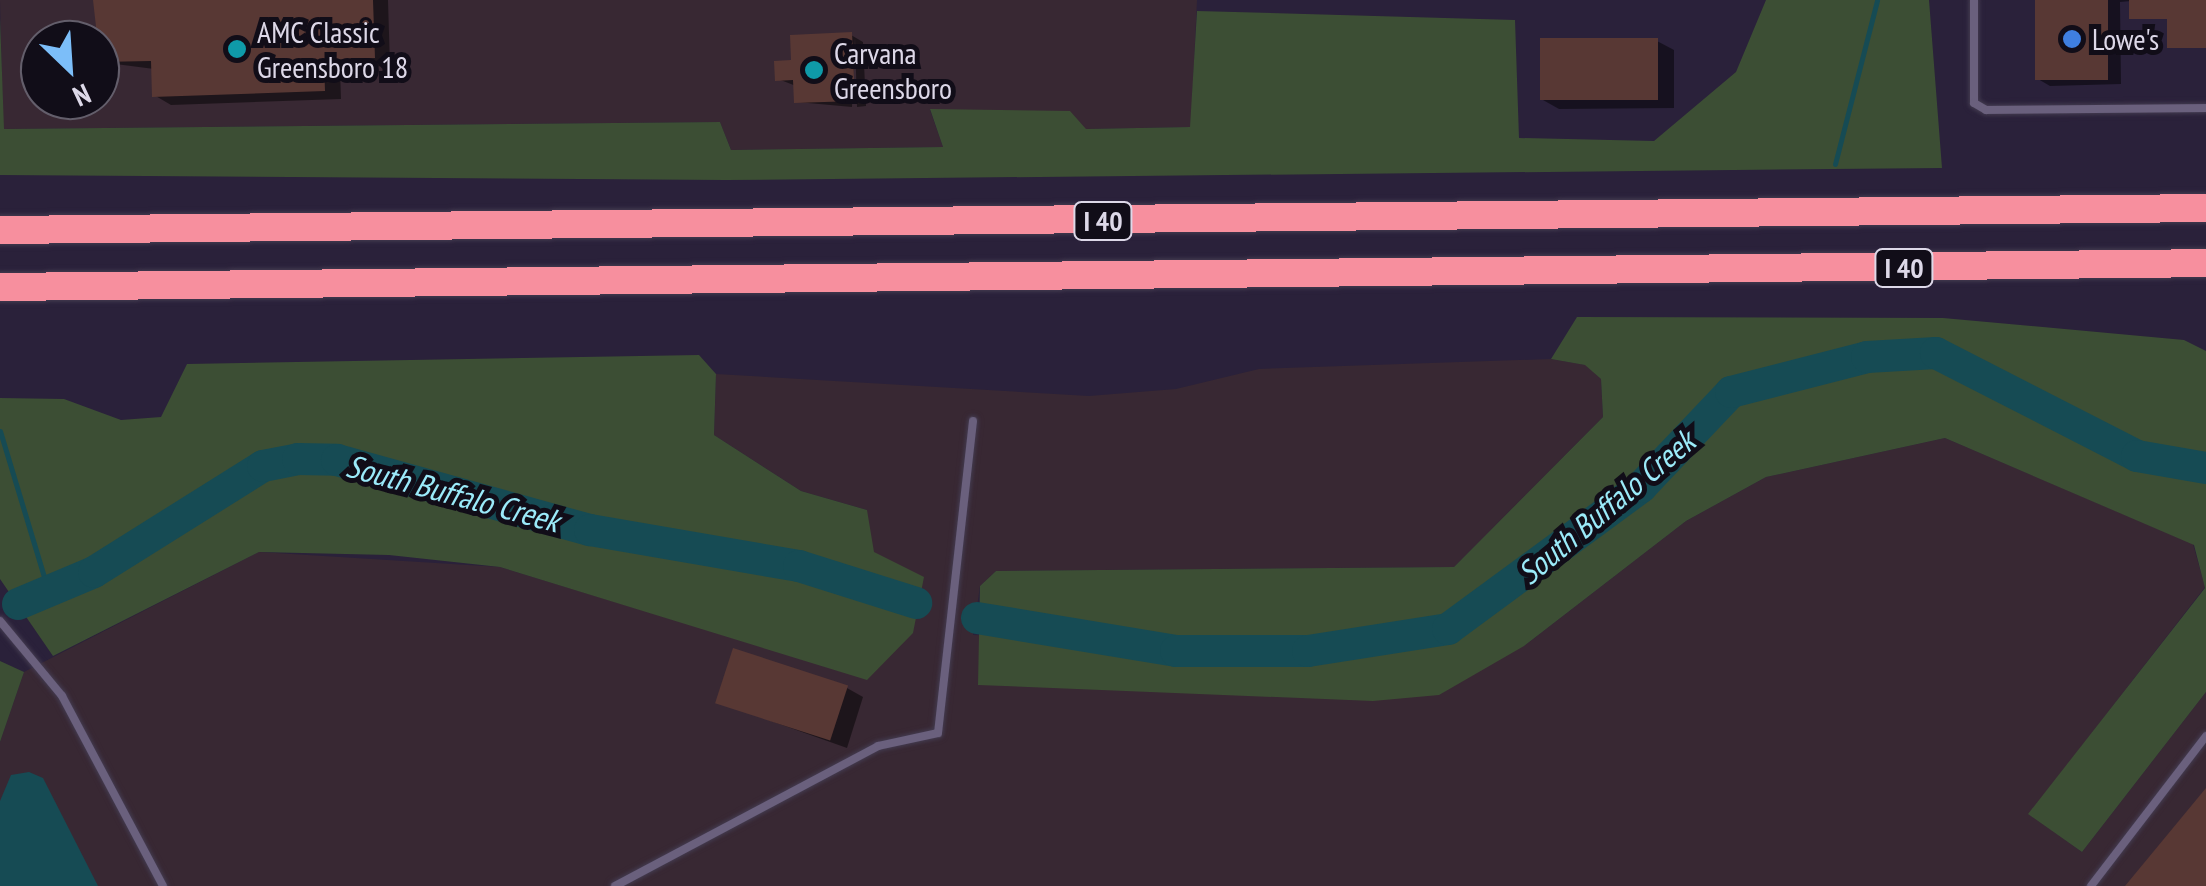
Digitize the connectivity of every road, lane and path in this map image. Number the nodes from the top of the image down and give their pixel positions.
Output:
1 (1974, 0) edge
2 (2206, 108) edge
3 (2206, 208) edge
4 (0, 230) edge
5 (2206, 265) edge
6 (0, 287) edge
7 (974, 421) dead end
8 (0, 621) edge
9 (2206, 736) edge
10 (163, 886) edge
11 (615, 886) edge
12 (2090, 886) edge

1 - 2 lane
3 - 4 highway, I 40
5 - 6 highway, I 40
7 - 11 lane
8 - 10 lane
9 - 12 lane

